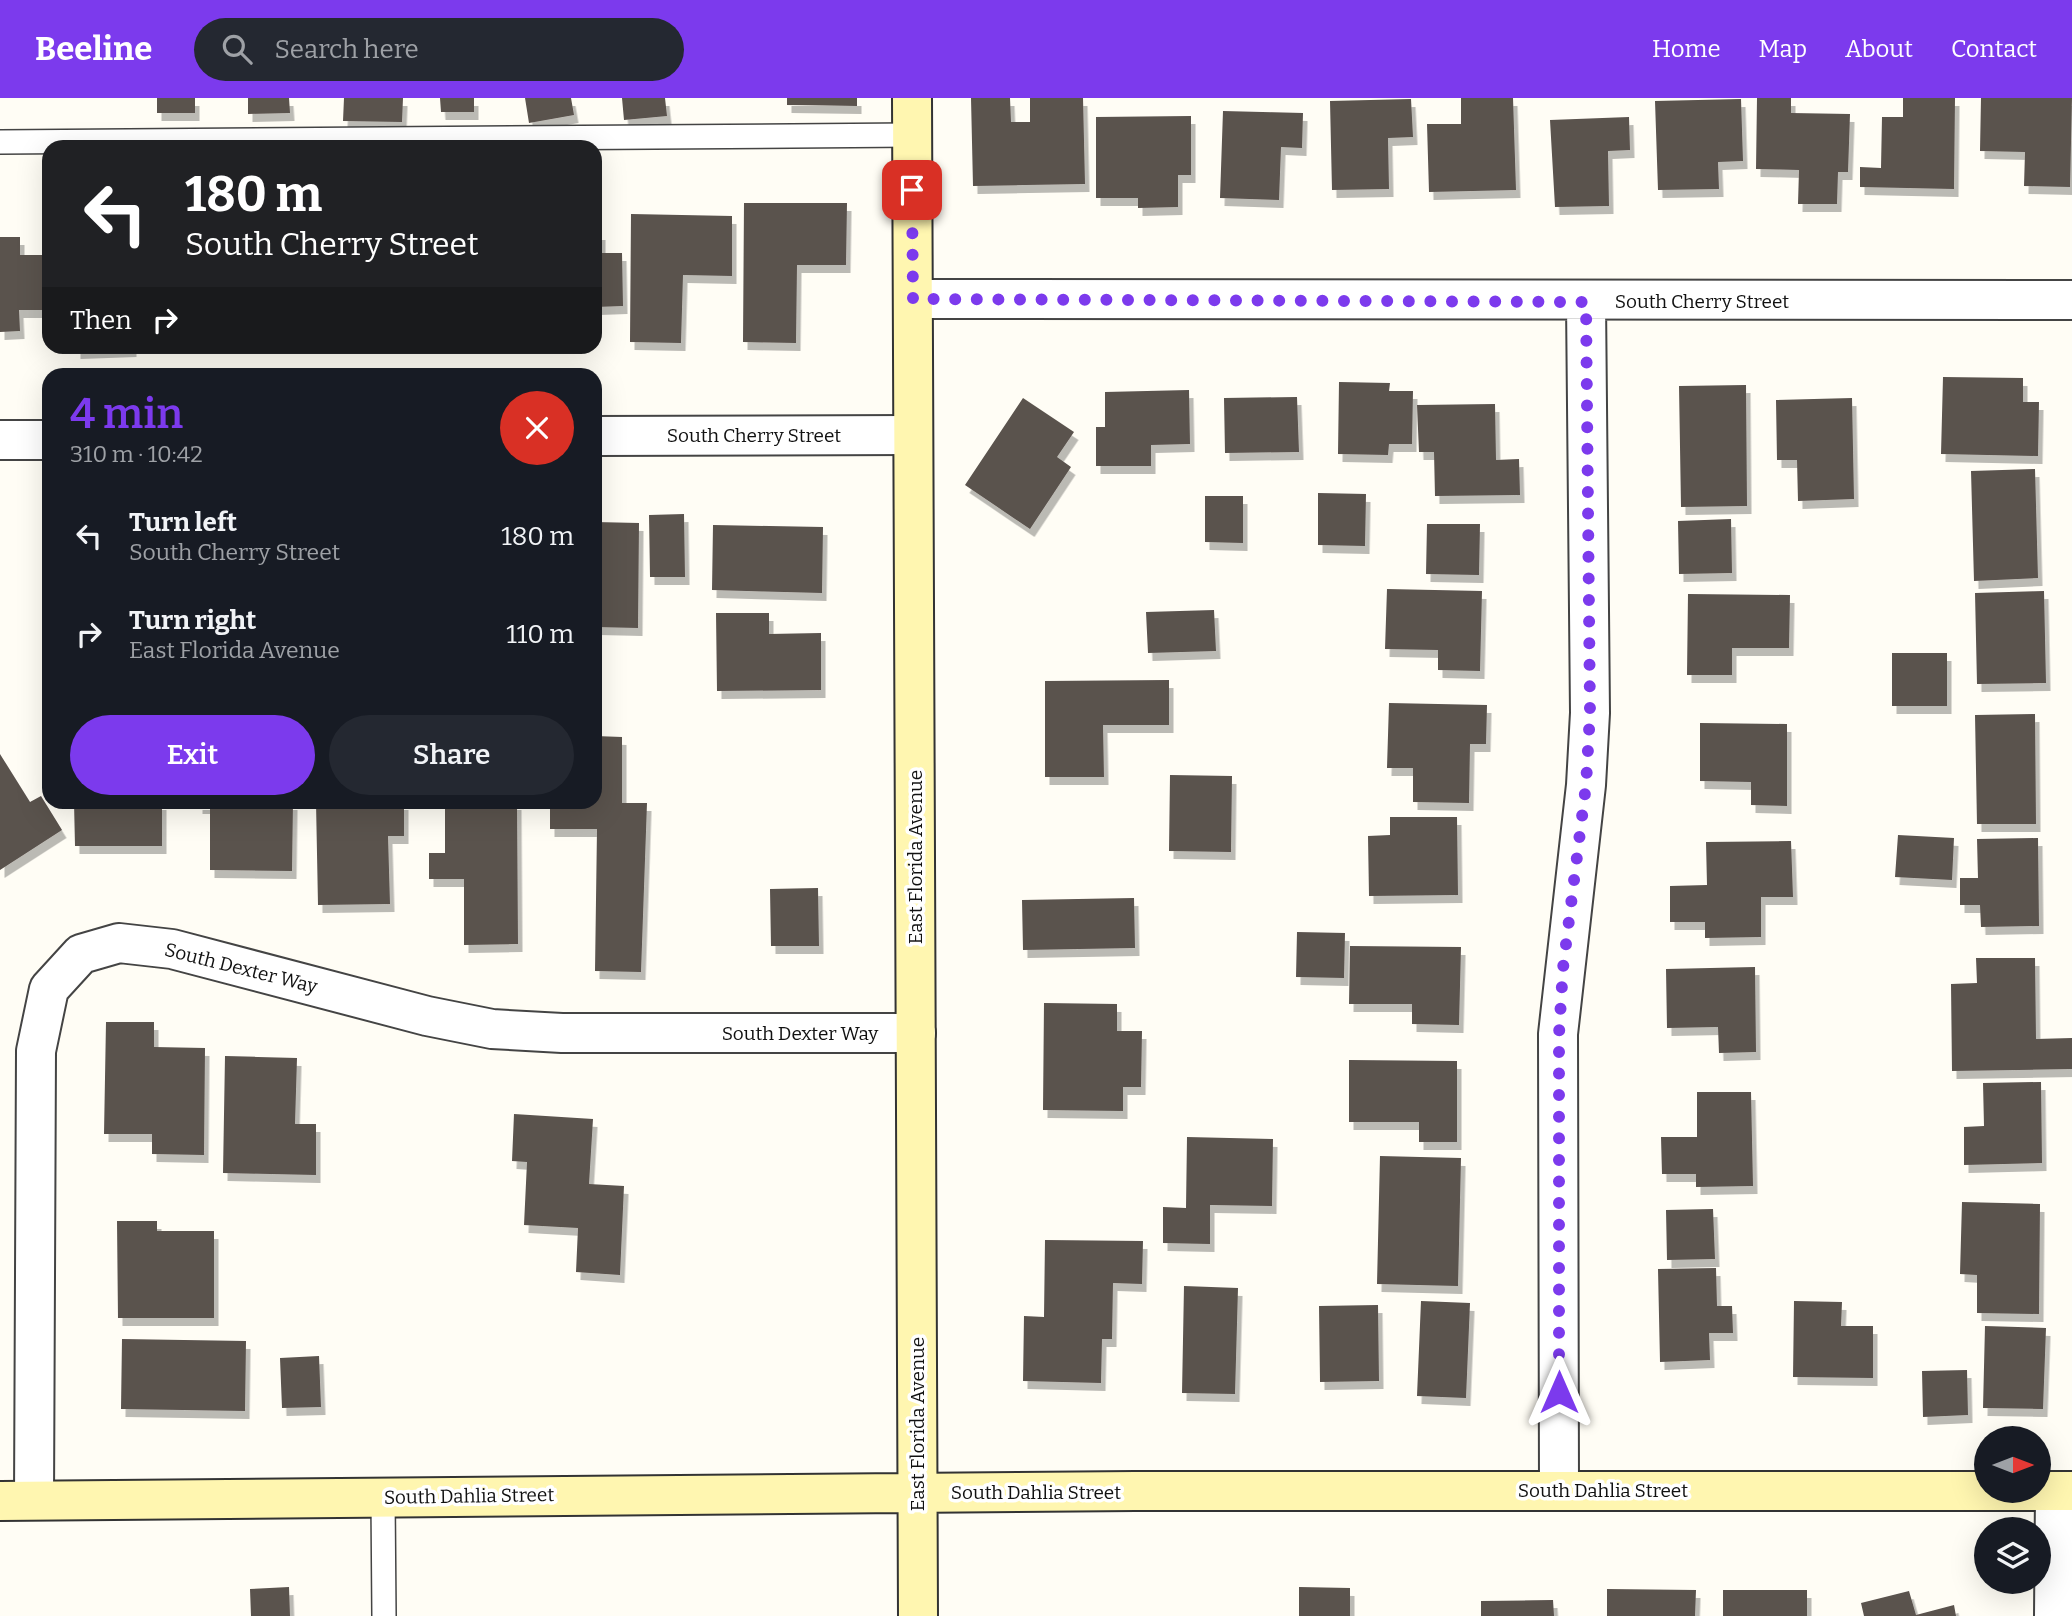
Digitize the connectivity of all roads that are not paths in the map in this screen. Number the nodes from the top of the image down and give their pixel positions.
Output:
1 (912, 98) edge
2 (912, 135) junction
3 (261, 140) edge
4 (0, 142) edge
5 (42, 142) edge
6 (913, 299) junction
7 (2072, 300) edge
8 (1586, 302) junction
9 (913, 435) junction
10 (602, 436) edge
11 (0, 440) edge
12 (42, 440) edge
13 (916, 1033) junction
14 (1559, 1489) junction
15 (2063, 1491) edge
16 (918, 1492) junction
17 (383, 1497) junction
18 (17, 1501) edge
19 (384, 1616) edge
20 (918, 1616) edge
21 (2054, 1616) edge

1 - 2 street, East Florida Avenue
2 - 3 lane
2 - 6 street, East Florida Avenue
4 - 5 lane
6 - 8 street, South Cherry Street
6 - 9 street, East Florida Avenue
7 - 8 street, South Cherry Street
8 - 14 street
9 - 10 street, South Cherry Street
9 - 13 street, East Florida Avenue
11 - 12 street
13 - 16 street, East Florida Avenue
13 - 18 street, South Dexter Way
14 - 15 street, South Dahlia Street
14 - 16 street, South Dahlia Street
15 - 21 street
16 - 17 street, South Dahlia Street
16 - 20 street, East Florida Avenue
17 - 18 street, South Dahlia Street
17 - 19 lane

